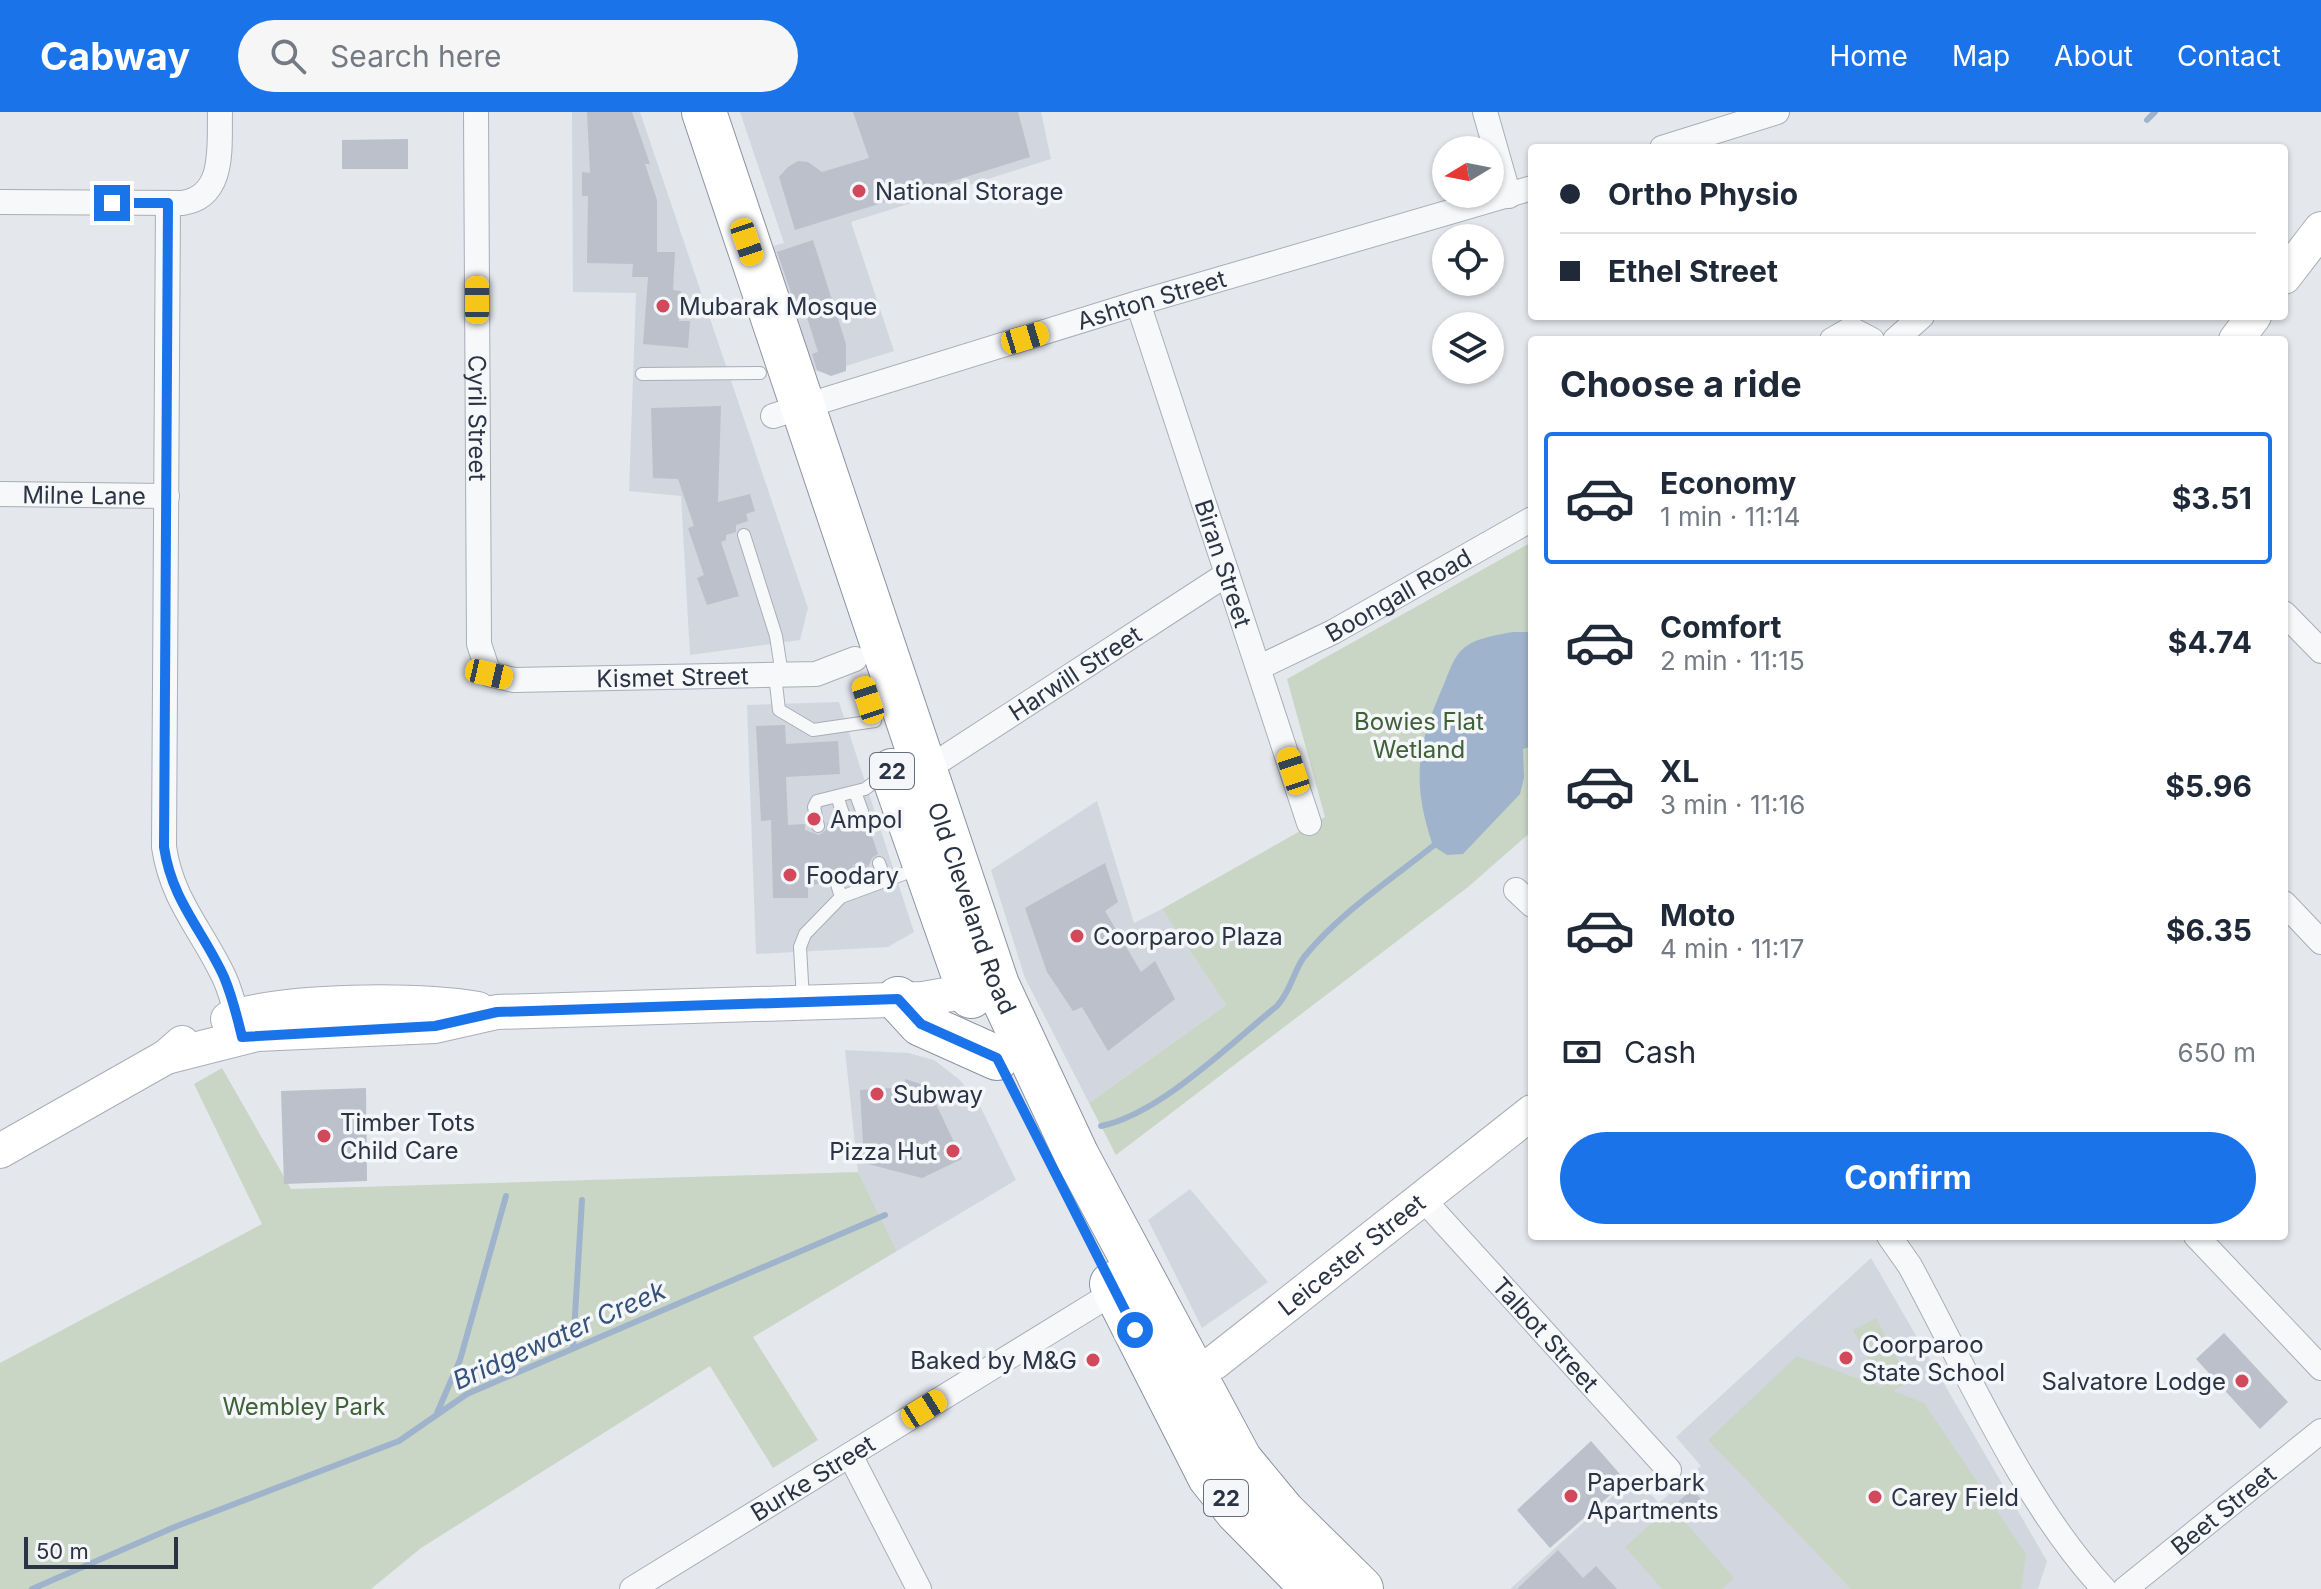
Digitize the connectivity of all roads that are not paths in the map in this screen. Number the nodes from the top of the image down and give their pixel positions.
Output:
1 (220, 112) edge
2 (476, 112) edge
3 (676, 112) edge
4 (704, 112) edge
5 (1485, 112) edge
6 (1777, 112) edge
7 (1675, 144) edge
8 (1520, 192) edge
9 (0, 202) edge
10 (168, 203) junction
11 (2321, 229) edge
12 (2288, 272) edge
13 (1138, 303) junction
14 (1918, 320) edge
15 (1839, 336) edge
16 (1864, 336) edge
17 (1900, 336) edge
18 (760, 373) junction
19 (642, 374) dead end
20 (788, 411) junction
21 (0, 494) edge
22 (167, 496) junction
23 (1528, 521) edge
24 (744, 535) dead end
25 (1227, 574) junction
26 (2288, 617) edge
27 (2321, 651) edge
28 (855, 659) junction
29 (1260, 667) junction
30 (489, 674) joint
31 (779, 675) junction
32 (875, 721) junction
33 (907, 768) junction
34 (855, 792) junction
35 (837, 796) junction
36 (862, 811) dead end
37 (844, 817) dead end
38 (1309, 823) dead end
39 (818, 826) dead end
40 (879, 863) dead end
41 (860, 870) dead end
42 (905, 873) junction
43 (835, 878) dead end
44 (866, 886) junction
45 (841, 897) junction
46 (2288, 907) edge
47 (2321, 942) edge
48 (983, 989) junction
49 (898, 999) junction
50 (803, 1000) junction
51 (240, 1026) junction
52 (997, 1058) junction
53 (1528, 1115) edge
54 (0, 1151) edge
55 (1422, 1198) junction
56 (1892, 1240) edge
57 (2200, 1240) edge
58 (1116, 1291) junction
59 (2321, 1368) edge
60 (1179, 1381) junction
61 (2321, 1431) edge
62 (850, 1455) junction
63 (1669, 1470) dead end
64 (632, 1589) edge
65 (919, 1589) edge
66 (1314, 1589) edge
67 (1361, 1589) edge
68 (2104, 1589) edge
69 (2125, 1589) edge

1 - 10 street
2 - 30 street, Cyril Street
3 - 18 highway, Old Cleveland Road / 22
4 - 20 highway, Old Cleveland Road / 22
5 - 8 street
6 - 7 street
8 - 13 street, Ashton Street
9 - 10 street
10 - 22 street
11 - 12 main road
13 - 20 street, Ashton Street
13 - 25 street, Biran Street
14 - 17 street
15 - 16 street
18 - 19 lane
18 - 20 highway, Old Cleveland Road / 22
20 - 28 highway, Old Cleveland Road / 22
20 - 33 highway, Old Cleveland Road / 22
21 - 22 street, Milne Lane
22 - 51 street
23 - 29 street, Boongall Road
24 - 31 lane
25 - 29 street, Biran Street
25 - 33 street, Harwill Street
26 - 27 street
28 - 31 street, Kismet Street
28 - 32 highway, Old Cleveland Road / 22
29 - 38 street, Biran Street
30 - 31 street, Kismet Street
31 - 32 lane
32 - 33 highway, Old Cleveland Road / 22
33 - 34 lane
33 - 42 highway, Old Cleveland Road / 22
33 - 48 highway, Old Cleveland Road / 22
34 - 35 lane
34 - 36 lane
35 - 37 lane
35 - 39 lane
40 - 42 lane
41 - 44 lane
42 - 44 lane
42 - 48 highway, Old Cleveland Road / 22
43 - 45 lane
44 - 45 lane
45 - 50 lane
46 - 47 street
48 - 49 main road
48 - 52 highway, Old Cleveland Road / 22
48 - 60 highway, Old Cleveland Road / 22
49 - 50 main road
49 - 52 highway
50 - 51 main road
51 - 54 main road
52 - 58 highway, Old Cleveland Road / 22
53 - 55 main road, Leicester Street
55 - 60 main road, Leicester Street
55 - 63 street, Talbot Street
56 - 68 street
57 - 59 street
58 - 60 highway, Old Cleveland Road / 22
58 - 62 street, Burke Street
60 - 66 highway, Old Cleveland Road / 22
60 - 67 highway, Old Cleveland Road / 22
61 - 69 street, Beet Street
62 - 64 street, Burke Street
62 - 65 street

